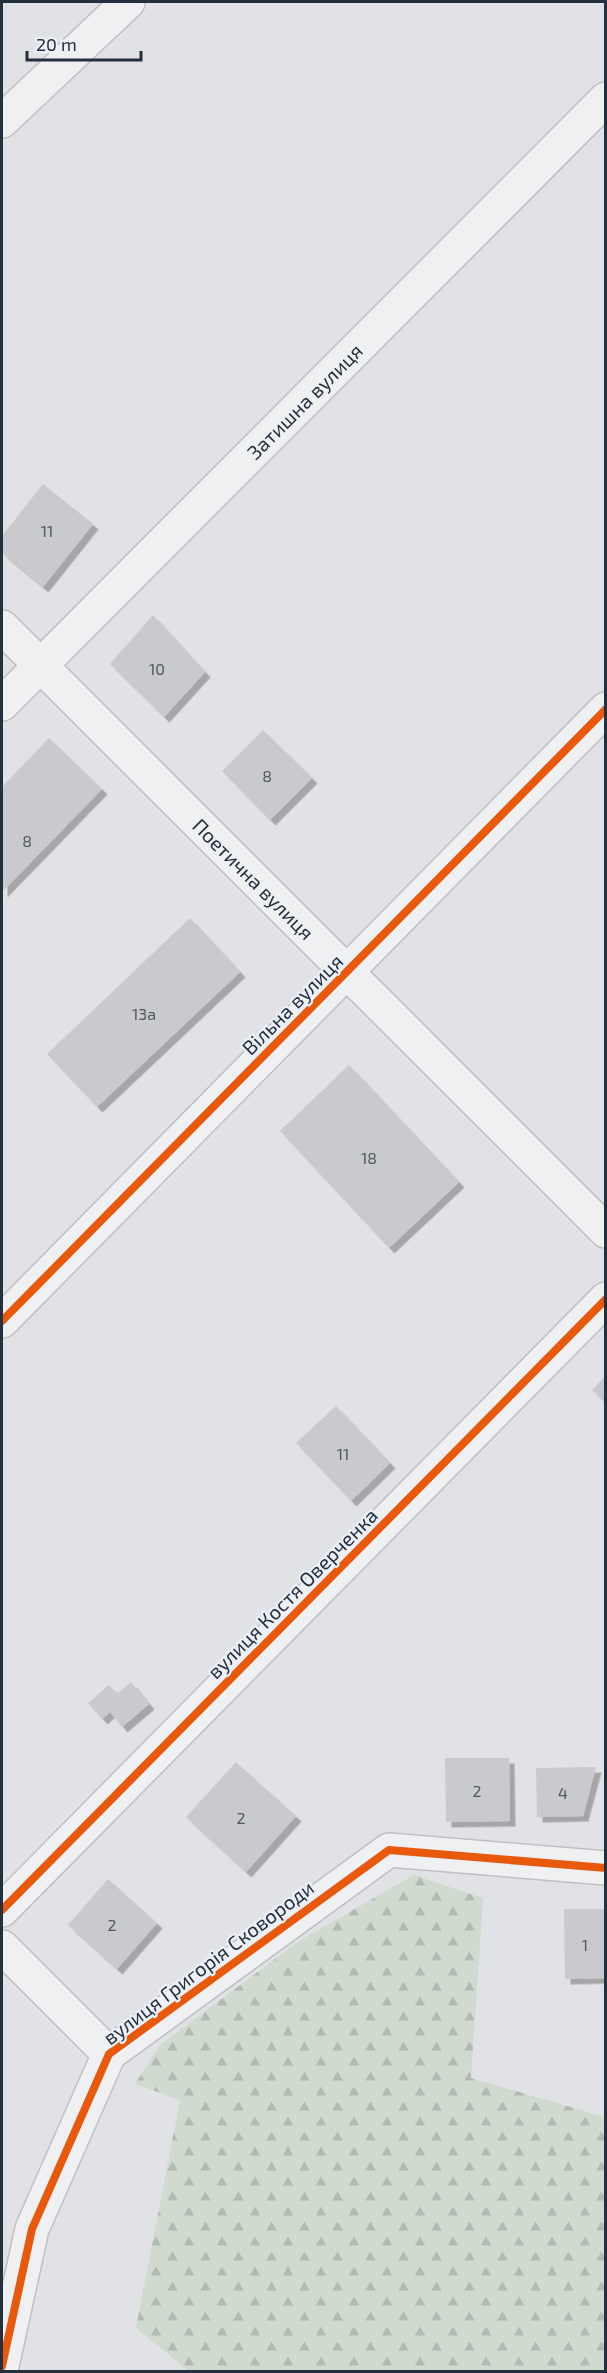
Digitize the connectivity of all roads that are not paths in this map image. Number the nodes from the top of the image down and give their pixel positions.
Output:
1 (128, 2) edge
2 (606, 99) edge
3 (2, 121) edge
4 (2, 627) edge
5 (39, 666) junction
6 (2, 704) edge
7 (606, 710) edge
8 (346, 972) junction
9 (606, 1231) edge
10 (606, 1299) edge
11 (2, 1321) edge
12 (606, 1868) edge
13 (2, 1910) edge
14 (2, 1947) edge
15 (109, 2054) junction
16 (2, 2366) edge

1 - 3 street
2 - 5 street, Затишна вулиця
4 - 5 street, Поетична вулиця
5 - 6 street, Затишна вулиця
5 - 8 street, Поетична вулиця
7 - 8 street, Вільна вулиця
8 - 9 street, Поетична вулиця
8 - 11 street, Вільна вулиця
10 - 13 street, вулиця Костя Оверченка
12 - 15 street, вулиця Григорія Сковороди
14 - 15 street
15 - 16 street, вулиця Григорія Сковороди

